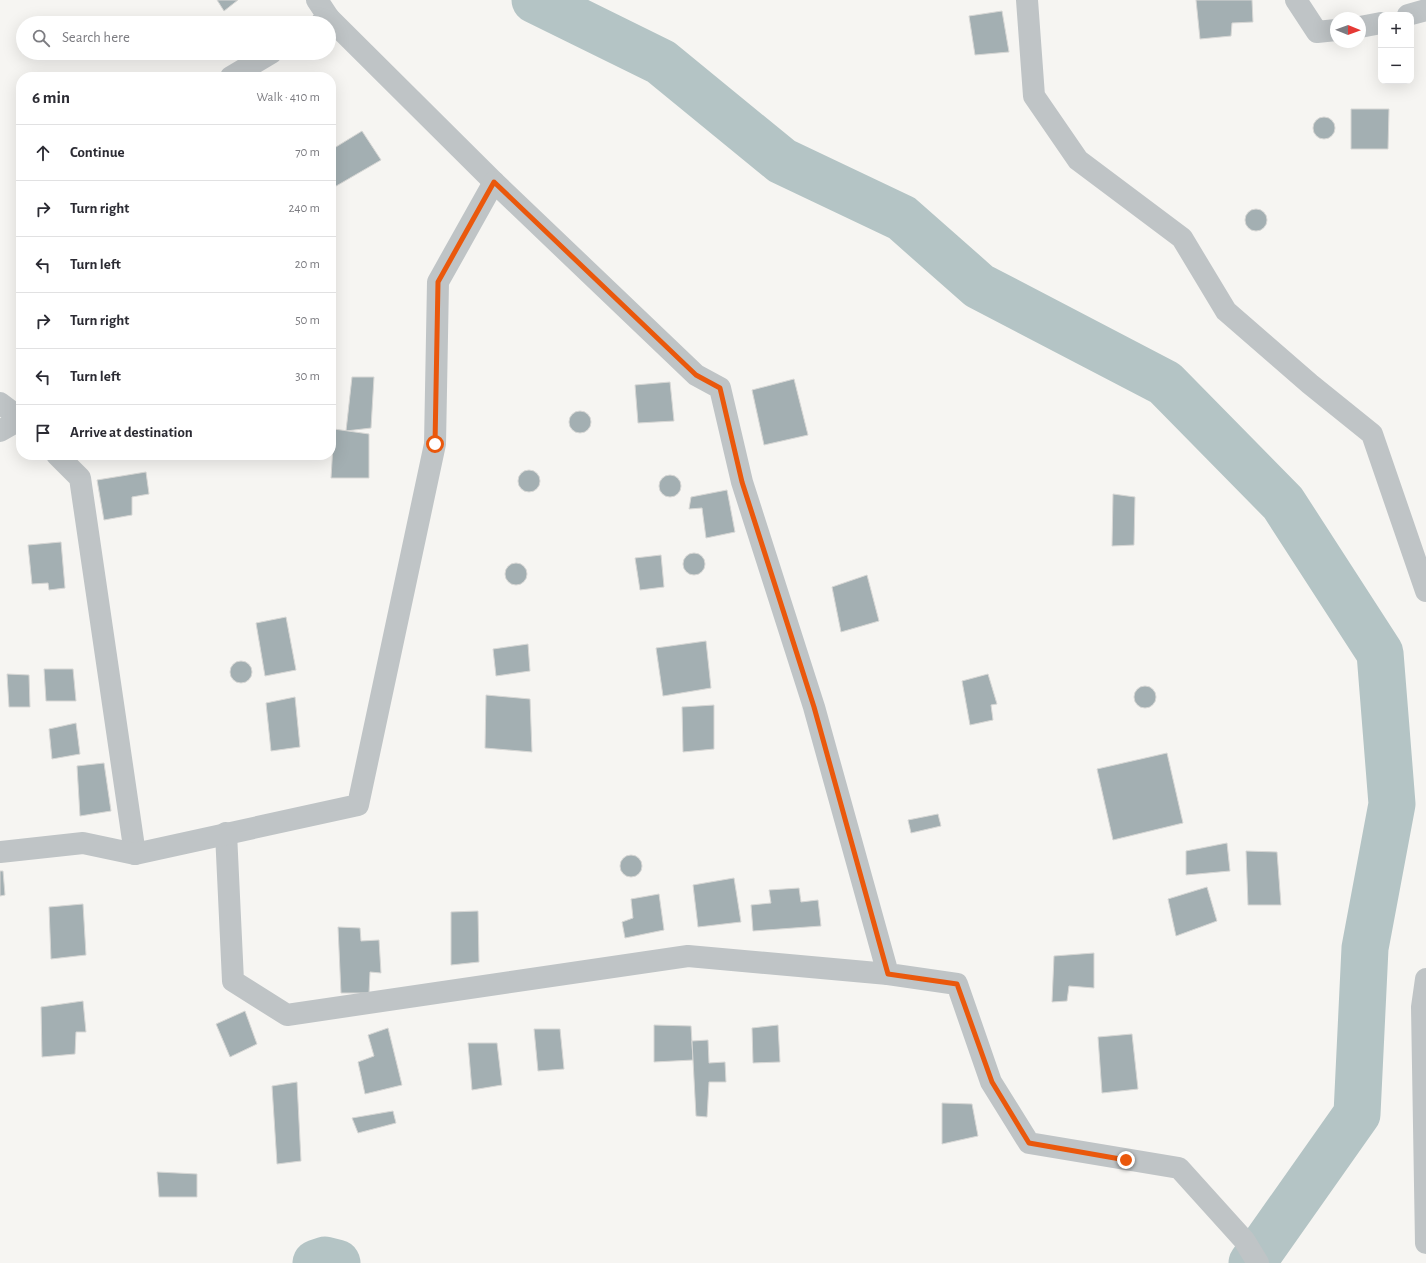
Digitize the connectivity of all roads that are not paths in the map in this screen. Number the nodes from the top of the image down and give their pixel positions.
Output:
1 (318, 0) edge
2 (1027, 0) edge
3 (1296, 0) edge
4 (1426, 10) edge
5 (1414, 13) edge
6 (323, 16) edge
7 (1378, 24) edge
8 (1366, 26) edge
9 (336, 31) edge
10 (1330, 31) edge
11 (259, 60) edge
12 (239, 72) edge
13 (494, 182) junction
14 (0, 403) edge
15 (16, 414) edge
16 (16, 421) edge
17 (0, 431) edge
18 (62, 460) edge
19 (1426, 591) edge
20 (226, 833) junction
21 (0, 852) edge
22 (135, 854) junction
23 (888, 974) junction
24 (1426, 979) edge
25 (1426, 1243) edge
26 (1258, 1263) edge

1 - 6 street
2 - 19 street
3 - 10 street
4 - 5 street
7 - 8 street
9 - 13 street
11 - 12 street
13 - 20 street
13 - 23 street
14 - 15 street
16 - 17 street
18 - 22 street
20 - 22 street
20 - 23 street
21 - 22 street
23 - 26 street
24 - 25 street

